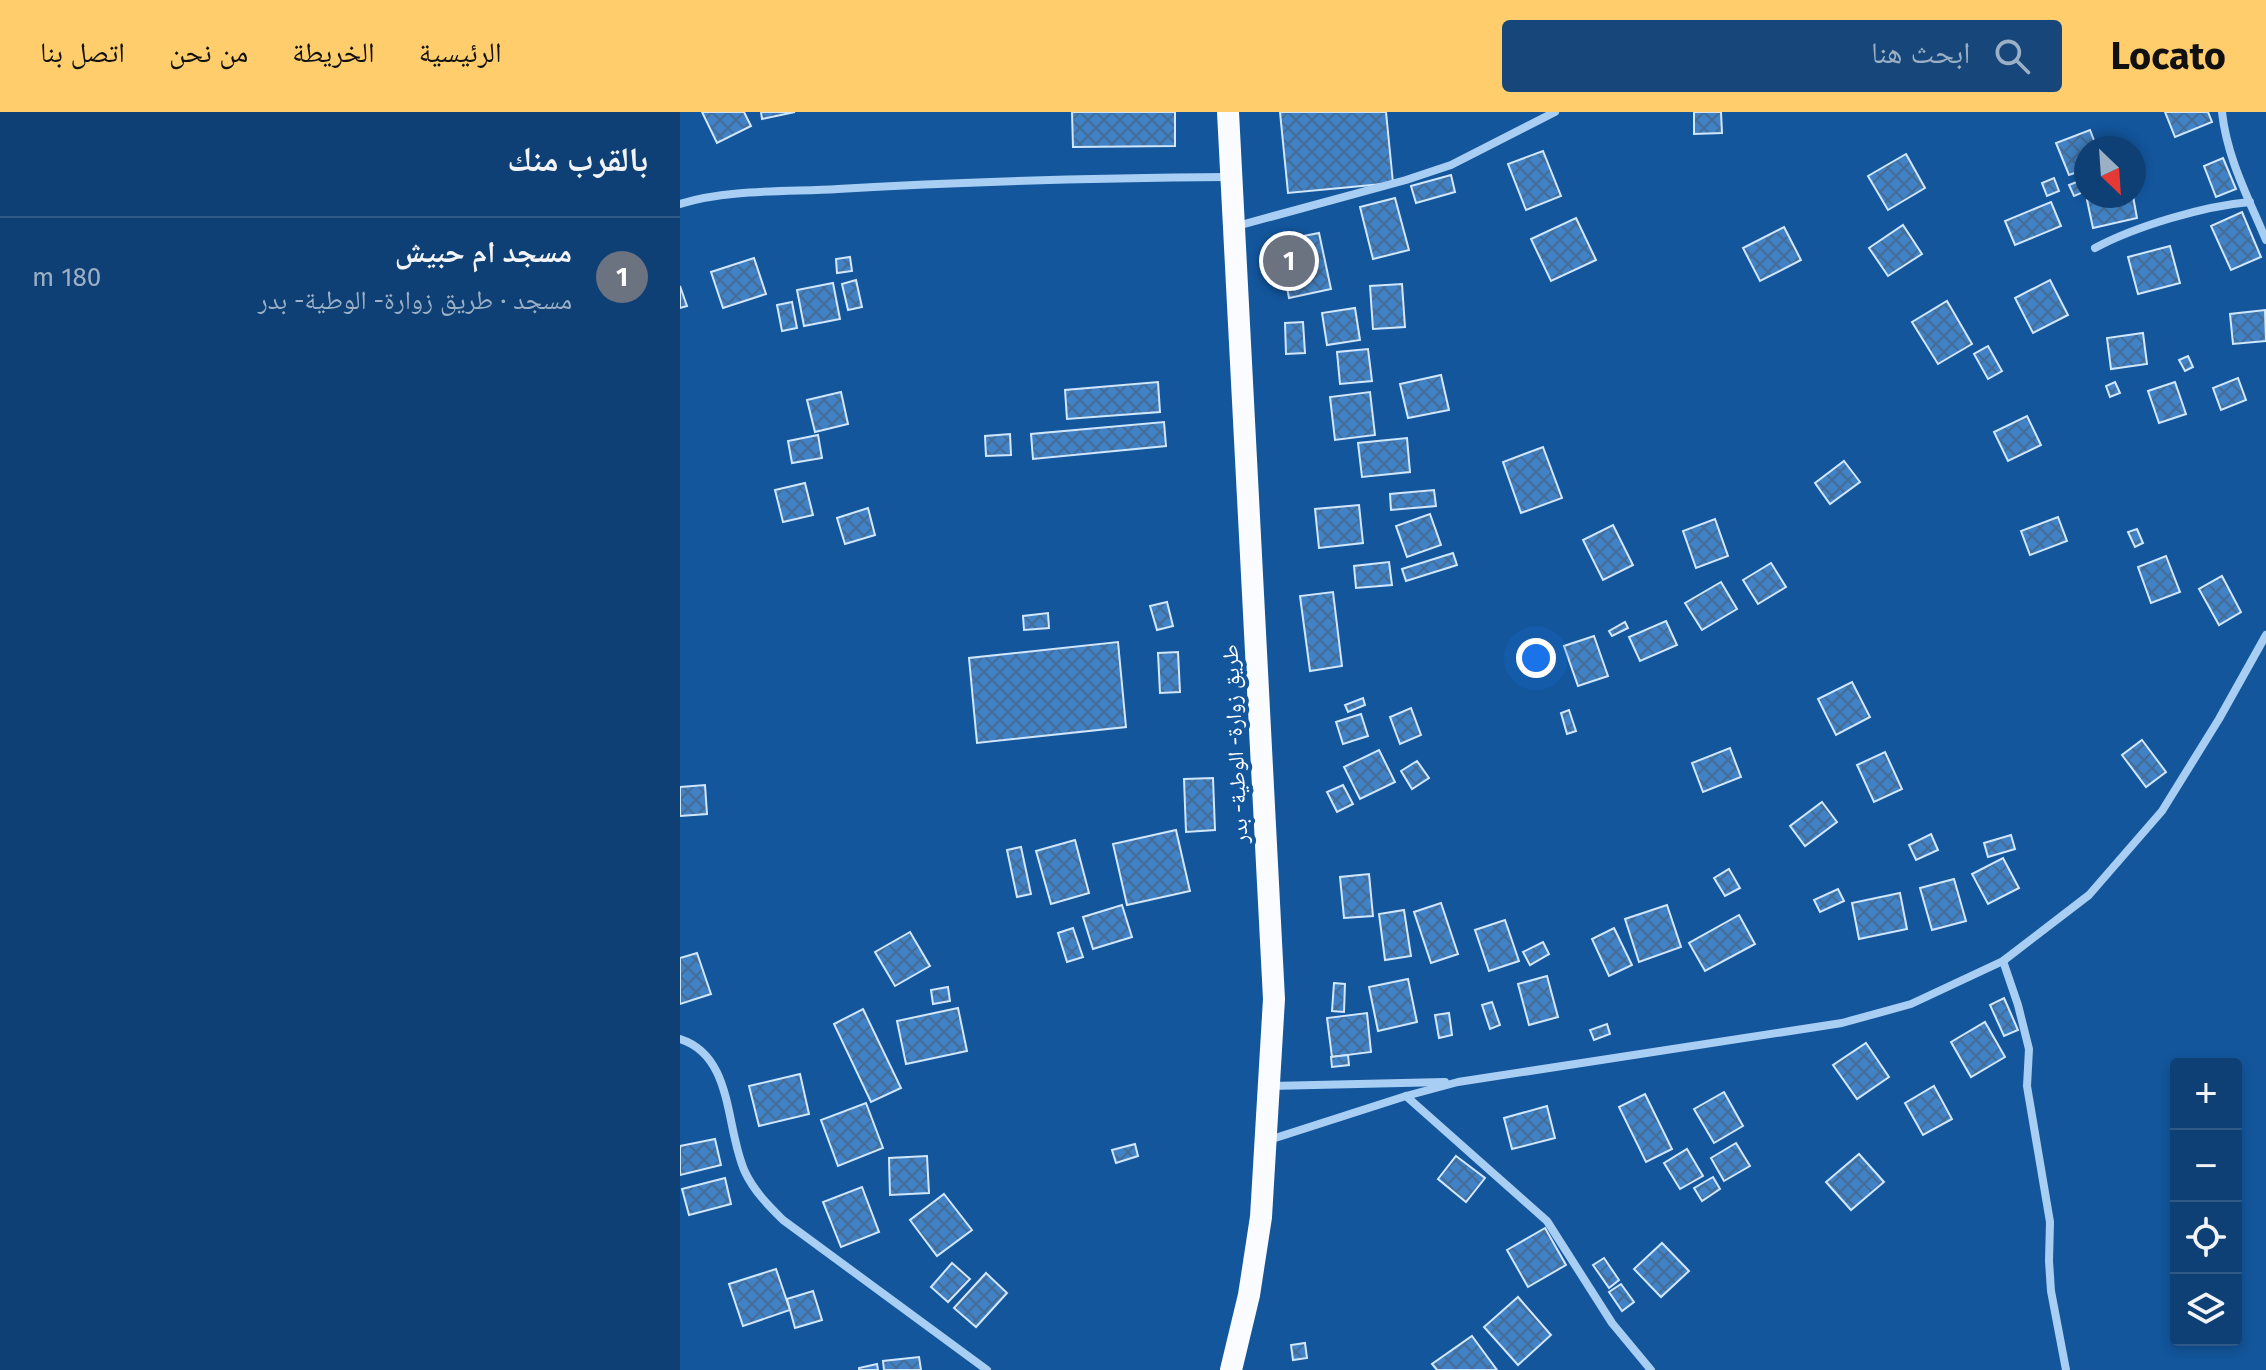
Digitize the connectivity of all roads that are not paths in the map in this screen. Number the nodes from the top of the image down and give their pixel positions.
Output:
1 (1228, 112) edge
2 (1555, 112) edge
3 (2222, 112) edge
4 (1230, 177) junction
5 (2250, 202) junction
6 (680, 204) edge
7 (1233, 227) junction
8 (2266, 240) edge
9 (2095, 248) dead end
10 (2266, 635) edge
11 (2003, 961) junction
12 (680, 1039) edge
13 (1458, 1082) junction
14 (1271, 1086) junction
15 (1406, 1096) junction
16 (1267, 1141) junction
17 (987, 1370) edge
18 (1231, 1370) edge
19 (1651, 1370) edge
20 (2066, 1370) edge

1 - 4 highway, طريق زوارة- الوطية- بدر
2 - 7 street
3 - 5 street
4 - 6 street
4 - 7 highway, طريق زوارة- الوطية- بدر
5 - 8 street
5 - 9 street
7 - 14 highway, طريق زوارة- الوطية- بدر
10 - 11 street
11 - 13 street
11 - 20 street
12 - 17 street
13 - 14 street
13 - 15 street
14 - 16 highway, طريق زوارة- الوطية- بدر
15 - 16 street
15 - 19 street
16 - 18 highway, طريق زوارة- الوطية- بدر

